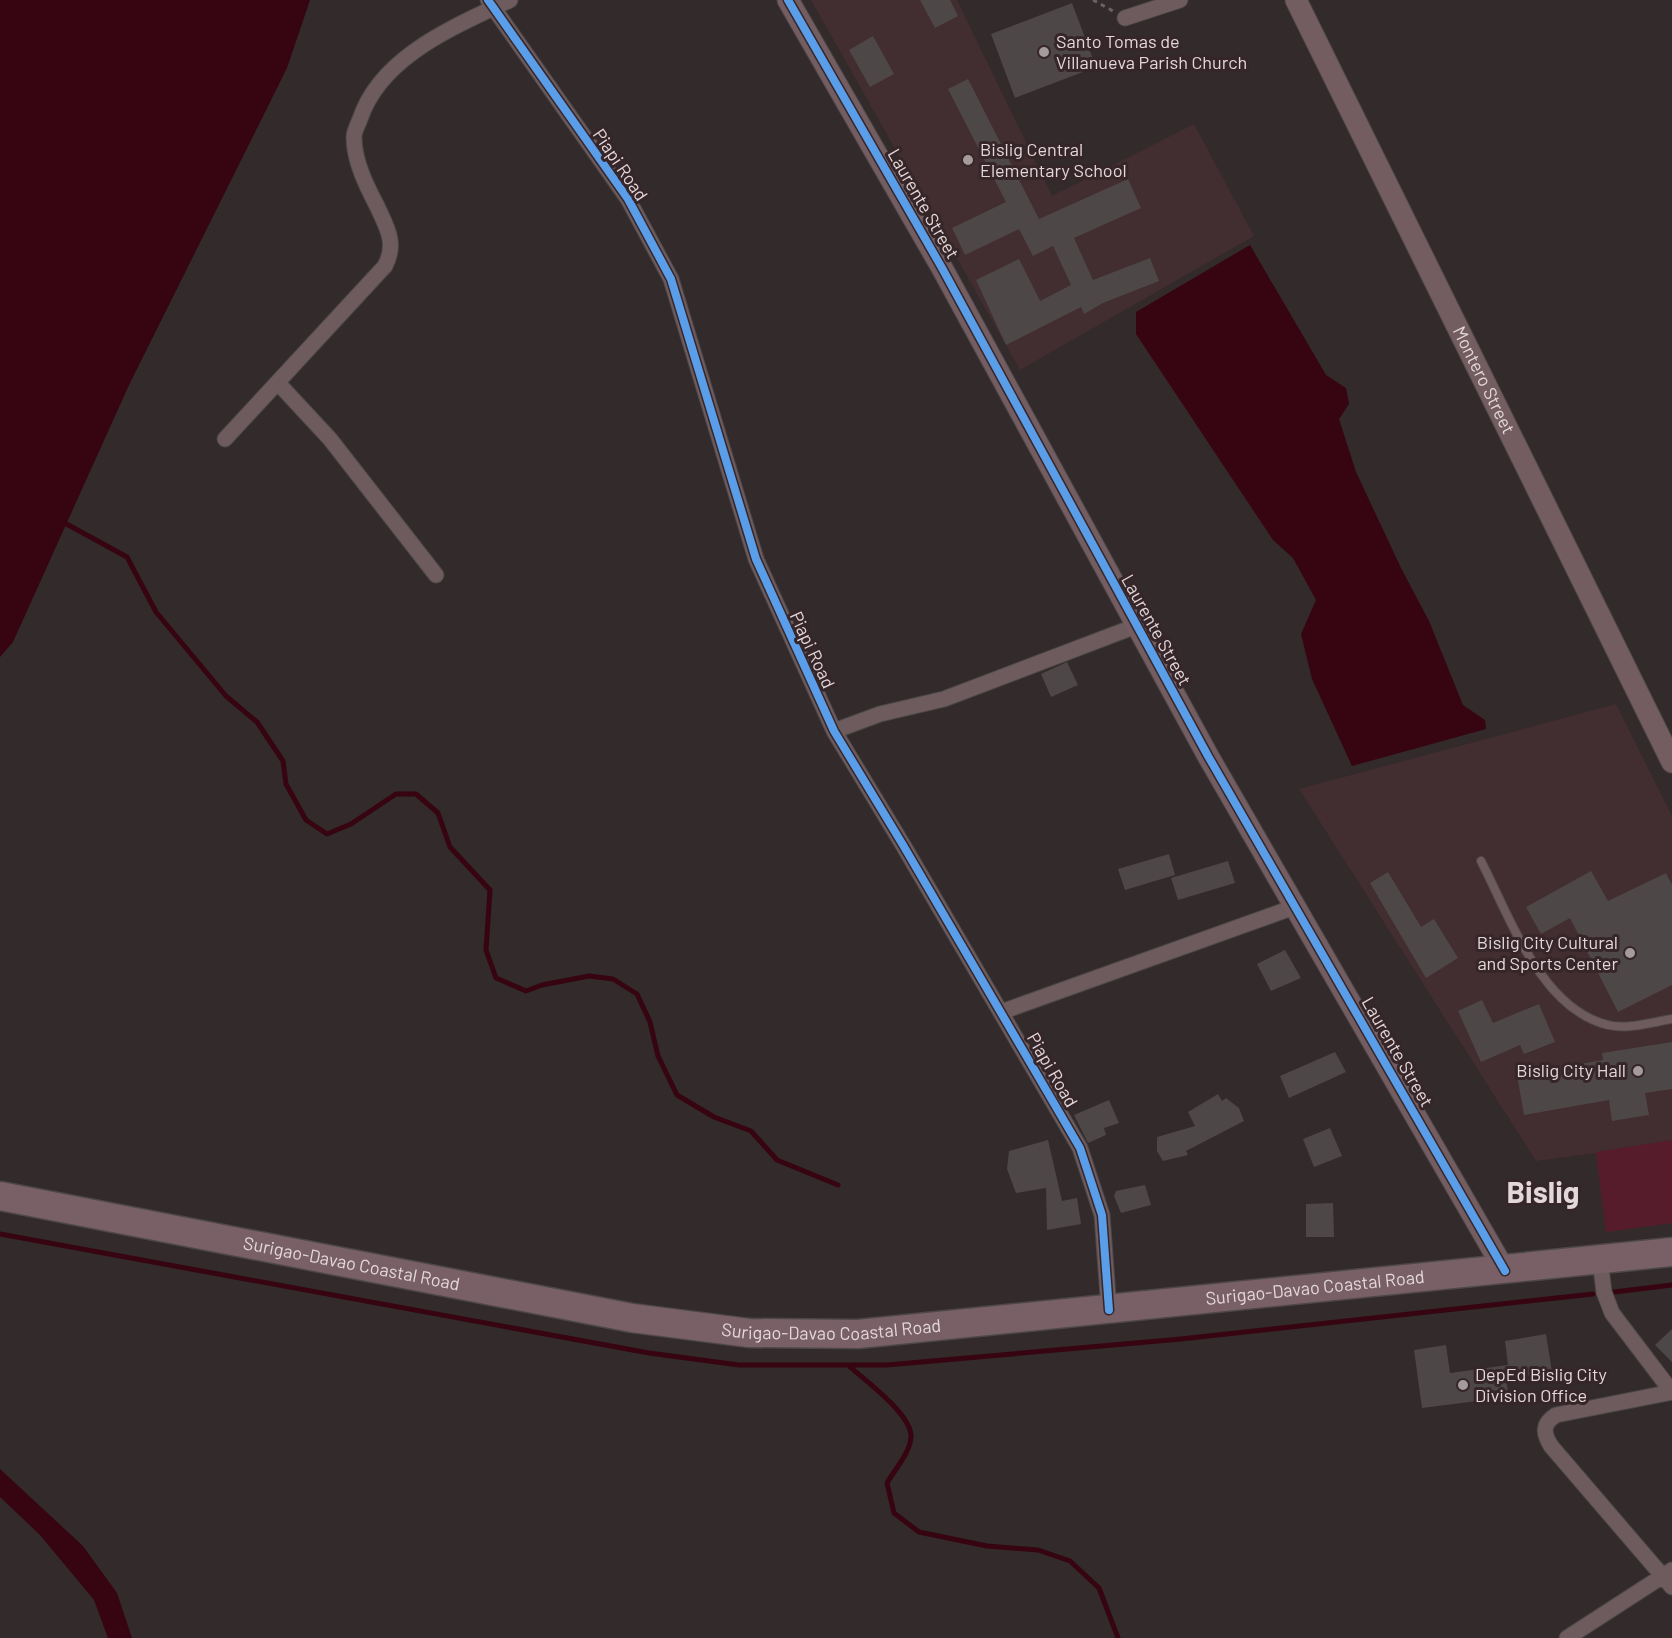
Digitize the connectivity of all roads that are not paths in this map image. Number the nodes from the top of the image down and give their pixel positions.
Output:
1 (510, 0) edge
2 (788, 0) edge
3 (1180, 0) edge
4 (1296, 0) edge
5 (490, 4) edge
6 (1125, 18) road end
7 (278, 383) junction
8 (225, 439) dead end
9 (436, 575) dead end
10 (1136, 626) junction
11 (834, 731) junction
12 (1672, 762) edge
13 (1481, 861) dead end
14 (1297, 906) junction
15 (1001, 1012) junction
16 (1672, 1019) edge
17 (0, 1196) edge
18 (1672, 1252) edge
19 (1600, 1260) junction
20 (1505, 1271) junction
21 (1109, 1310) junction
22 (1672, 1392) edge
23 (1669, 1577) edge
24 (1567, 1638) edge

1 - 5 street
2 - 10 street, Laurente Street
3 - 6 street
4 - 12 street, Montero Street
5 - 7 street
5 - 11 street, Piapi Road
7 - 8 street
7 - 9 street
10 - 11 street
10 - 14 street, Laurente Street
11 - 15 street, Piapi Road
13 - 16 lane
14 - 15 street
14 - 20 street, Laurente Street
15 - 21 street, Piapi Road
17 - 21 highway, Surigao-Davao Coastal Road
18 - 19 highway, Surigao-Davao Coastal Road
19 - 20 highway, Surigao-Davao Coastal Road
19 - 22 street
20 - 21 highway, Surigao-Davao Coastal Road
22 - 23 street
23 - 24 street

